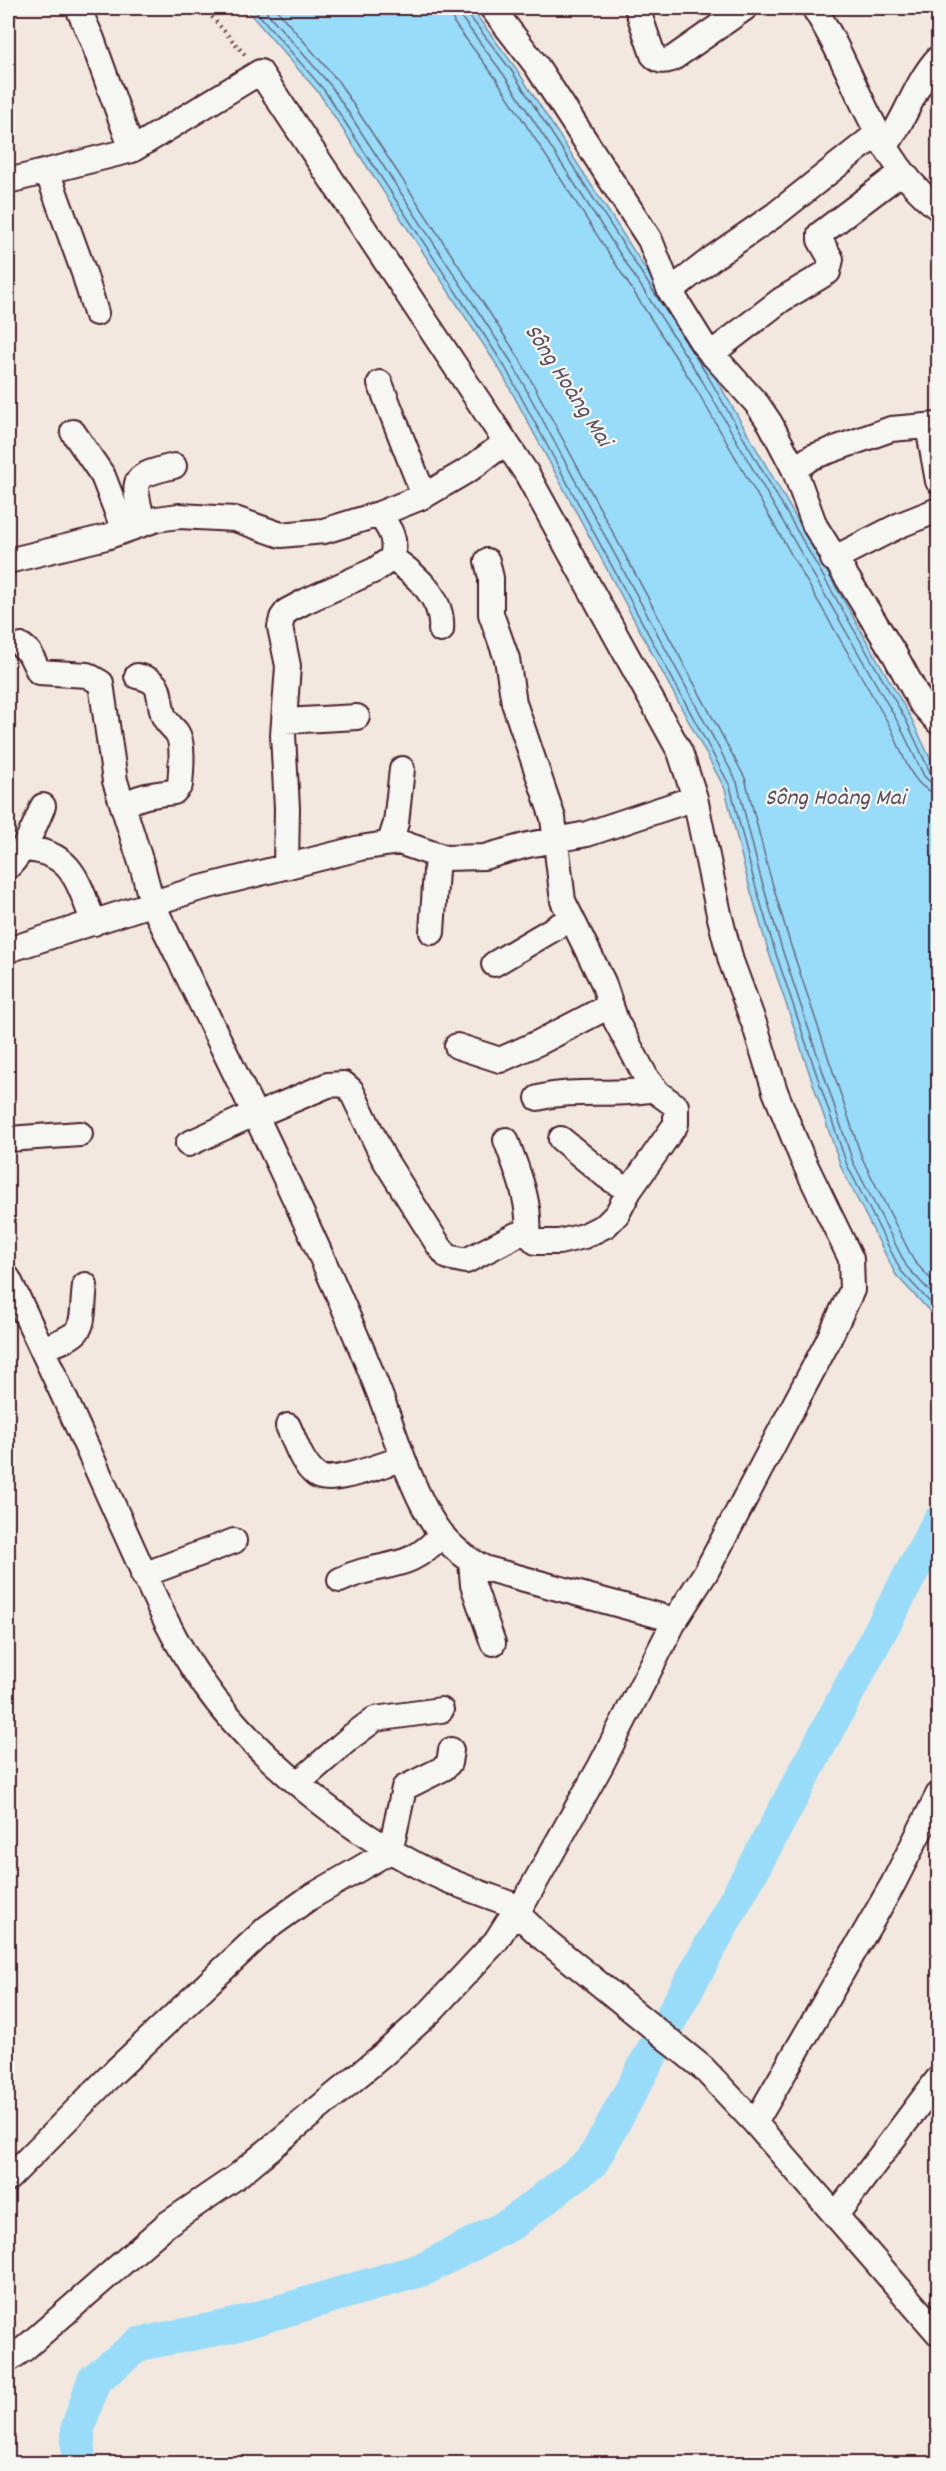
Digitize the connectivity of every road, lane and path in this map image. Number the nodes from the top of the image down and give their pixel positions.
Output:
1 (78, 8) edge
2 (204, 8) edge
3 (492, 8) edge
4 (637, 8) edge
5 (745, 8) edge
6 (824, 11) edge
7 (939, 58) edge
8 (260, 72) junction
9 (881, 140) junction
10 (132, 150) junction
11 (47, 171) junction
12 (902, 172) junction
13 (8, 181) edge
14 (939, 208) edge
15 (670, 291) junction
16 (96, 313) dead end
17 (711, 354) junction
18 (380, 383) dead end
19 (933, 425) edge
20 (73, 432) dead end
21 (506, 442) junction
22 (174, 466) dead end
23 (794, 469) junction
24 (939, 482) edge
25 (424, 496) junction
26 (939, 510) edge
27 (379, 514) junction
28 (134, 527) junction
29 (392, 558) junction
30 (833, 559) junction
31 (8, 561) edge
32 (487, 561) dead end
33 (441, 630) dead end
34 (22, 646) dead end
35 (137, 676) dead end
36 (357, 717) dead end
37 (284, 721) junction
38 (939, 722) edge
39 (402, 769) dead end
40 (695, 798) junction
41 (43, 806) dead end
42 (124, 806) junction
43 (555, 840) junction
44 (390, 842) junction
45 (23, 849) junction
46 (437, 855) junction
47 (8, 867) edge
48 (286, 867) junction
49 (152, 903) junction
50 (570, 919) junction
51 (94, 923) junction
52 (432, 932) dead end
53 (8, 950) edge
54 (494, 964) dead end
55 (610, 1005) junction
56 (457, 1046) dead end
57 (654, 1089) junction
58 (538, 1098) dead end
59 (256, 1114) junction
60 (80, 1134) dead end
61 (561, 1138) dead end
62 (8, 1139) edge
63 (506, 1140) dead end
64 (188, 1144) dead end
65 (629, 1191) junction
66 (528, 1235) junction
67 (85, 1285) dead end
68 (11, 1295) edge
69 (42, 1349) junction
70 (288, 1426) dead end
71 (401, 1459) junction
72 (442, 1534) junction
73 (234, 1541) dead end
74 (471, 1562) junction
75 (143, 1575) junction
76 (340, 1580) dead end
77 (675, 1620) junction
78 (493, 1643) dead end
79 (441, 1710) dead end
80 (451, 1750) dead end
81 (298, 1783) junction
82 (939, 1795) edge
83 (389, 1850) junction
84 (518, 1913) junction
85 (939, 2079) edge
86 (755, 2123) junction
87 (8, 2179) edge
88 (836, 2215) junction
89 (939, 2332) edge
90 (8, 2360) edge

1 - 10 street
2 - 8 path
3 - 15 street
4 - 5 street
6 - 9 street
7 - 9 street
8 - 10 street
8 - 21 street
9 - 12 street
9 - 15 street
10 - 11 street
11 - 13 street
11 - 16 street
12 - 14 street
12 - 17 street
15 - 17 street
17 - 23 street
18 - 25 street
19 - 23 street
19 - 24 street
20 - 28 street
21 - 25 street
21 - 40 street
22 - 28 street
23 - 30 street
25 - 27 street
26 - 30 street
27 - 28 street
27 - 29 street
28 - 31 street
29 - 33 street
29 - 37 street
30 - 38 street
32 - 43 street
34 - 42 street
35 - 42 street
36 - 37 street
37 - 48 street
39 - 44 street
40 - 43 street
40 - 77 street
41 - 45 street
42 - 49 street
43 - 46 street
43 - 50 street
44 - 46 street
44 - 48 street
45 - 47 street
45 - 51 street
46 - 52 street
48 - 49 street
49 - 51 street
49 - 59 street
50 - 54 street
50 - 55 street
51 - 53 street
55 - 56 street
55 - 57 street
57 - 58 street
57 - 65 street
59 - 64 street
59 - 66 street
59 - 71 street
60 - 62 street
61 - 65 street
63 - 66 street
65 - 66 street
67 - 69 street
68 - 69 street
69 - 75 street
70 - 71 street
71 - 72 street
72 - 74 street
72 - 76 street
73 - 75 street
74 - 77 street
74 - 78 street
75 - 81 street
77 - 84 street
79 - 81 street
80 - 83 street
81 - 83 street
82 - 86 street
83 - 84 street
83 - 87 street
84 - 86 street
84 - 90 street
85 - 88 street
86 - 88 street
88 - 89 street

